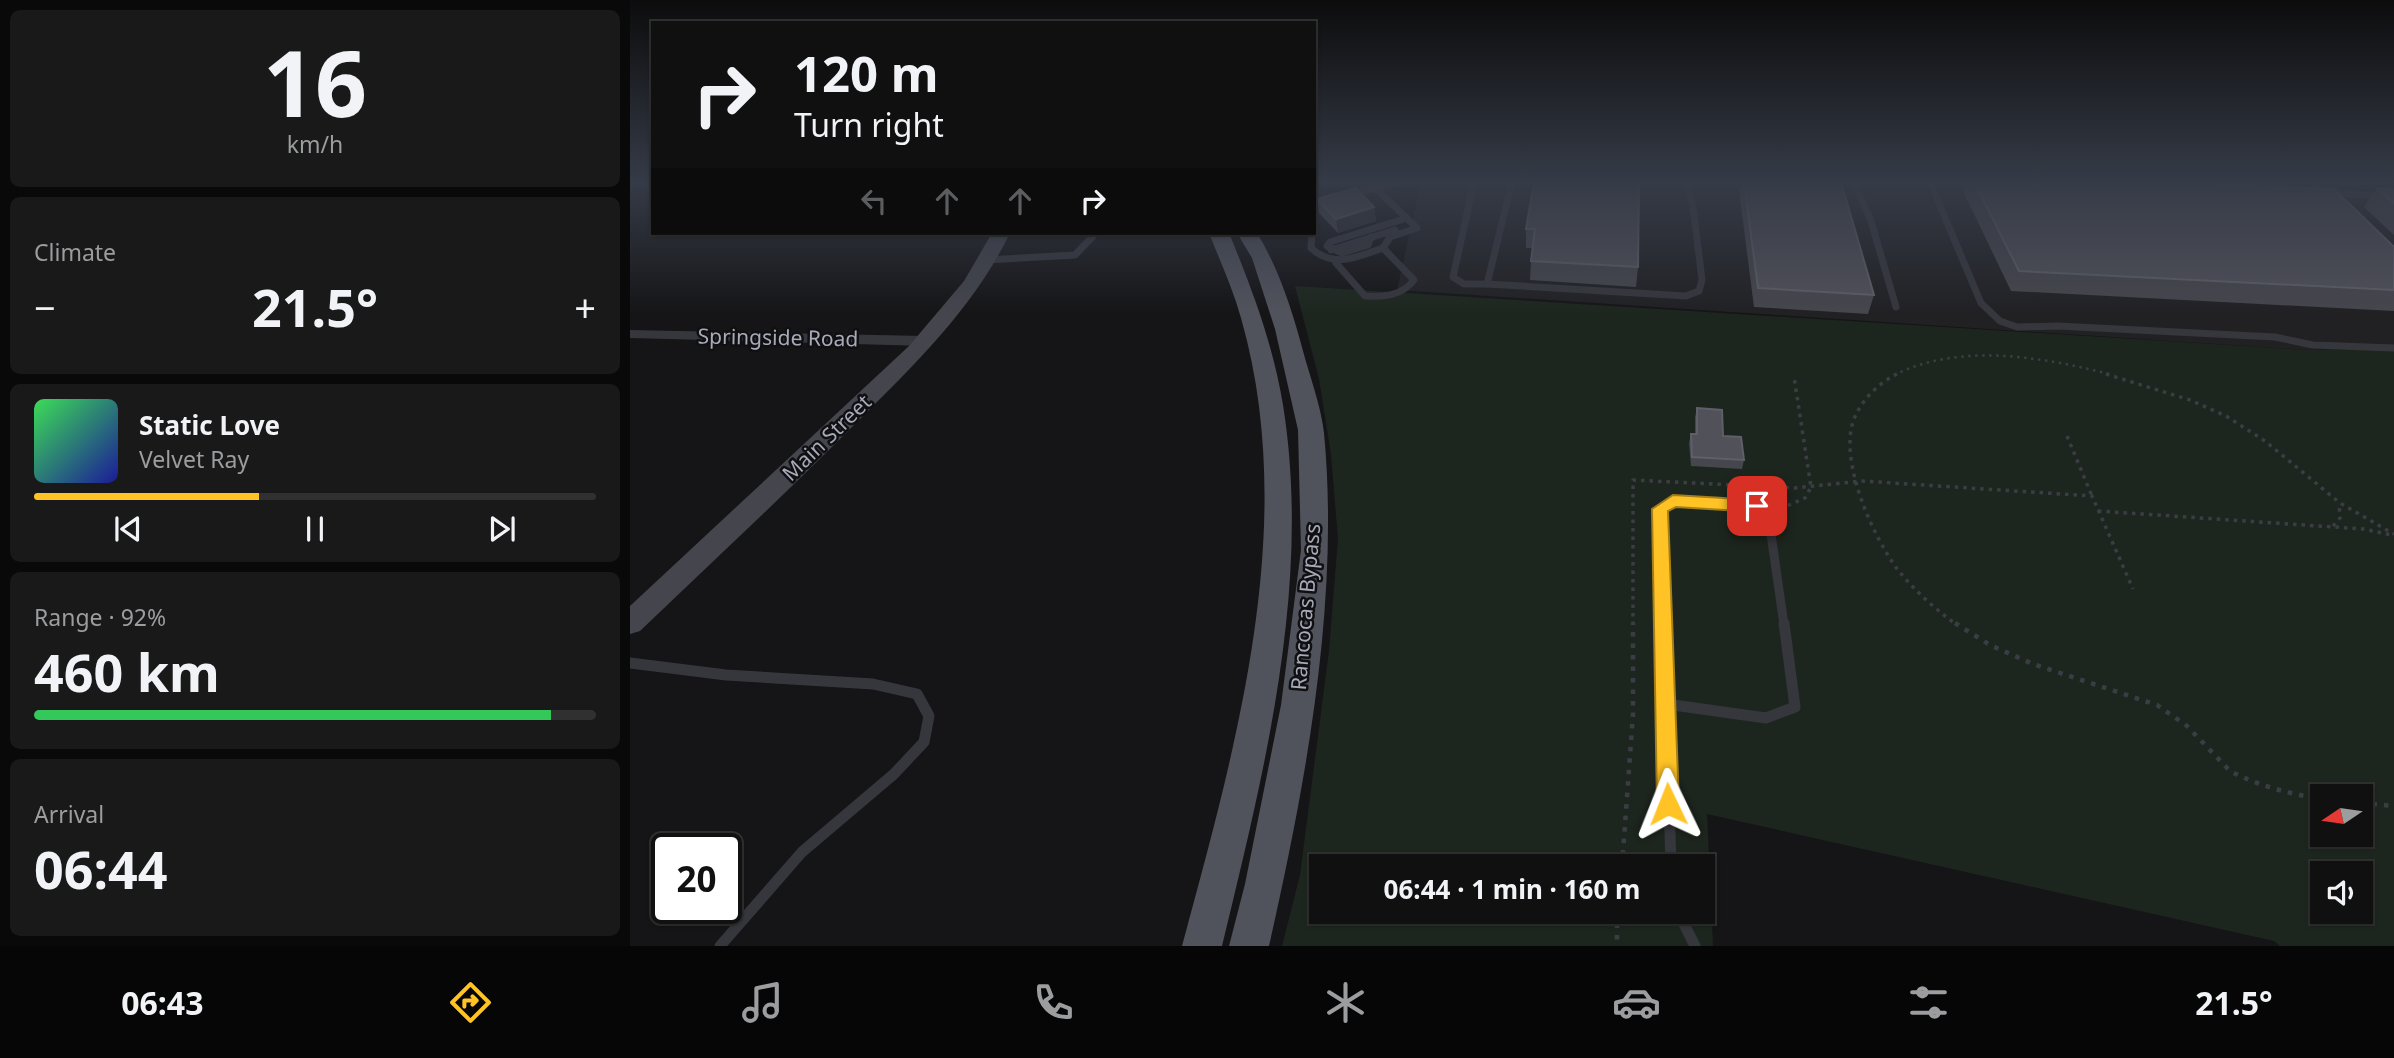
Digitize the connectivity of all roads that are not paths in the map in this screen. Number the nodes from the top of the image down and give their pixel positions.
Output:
1 (1390, 226) edge
2 (1397, 226) edge
3 (1416, 226) edge
4 (1464, 226) edge
5 (1501, 226) edge
6 (1695, 226) edge
7 (1872, 226) edge
8 (1949, 226) edge
9 (999, 235) edge
10 (1094, 235) edge
11 (1220, 235) edge
12 (1248, 235) edge
13 (1312, 235) edge
14 (1383, 248) junction
15 (1394, 259) junction
16 (986, 260) junction
17 (1385, 261) dead end
18 (1336, 263) junction
19 (1406, 271) junction
20 (1397, 274) dead end
21 (1487, 284) junction
22 (1896, 307) dead end
23 (630, 334) edge
24 (926, 341) junction
25 (2394, 348) edge
26 (630, 623) edge
27 (630, 663) edge
28 (1665, 704) junction
29 (1671, 854) edge
30 (1684, 924) edge
31 (720, 946) edge
32 (1202, 946) edge
33 (1249, 946) edge
34 (1695, 946) edge

1 - 2 lane
3 - 14 lane
4 - 21 lane
5 - 21 lane
6 - 21 lane
7 - 22 lane
8 - 25 lane
9 - 16 street, Main Street
10 - 16 lane
11 - 32 main road, Rancocas Bypass
12 - 33 main road, Rancocas Bypass
13 - 18 lane
14 - 15 lane
14 - 18 lane
15 - 17 lane
15 - 19 lane
16 - 24 street, Main Street
18 - 19 lane
19 - 20 lane
23 - 24 street, Springside Road
24 - 26 street, Main Street
27 - 31 lane
28 - 28 lane
28 - 29 lane
30 - 34 lane

